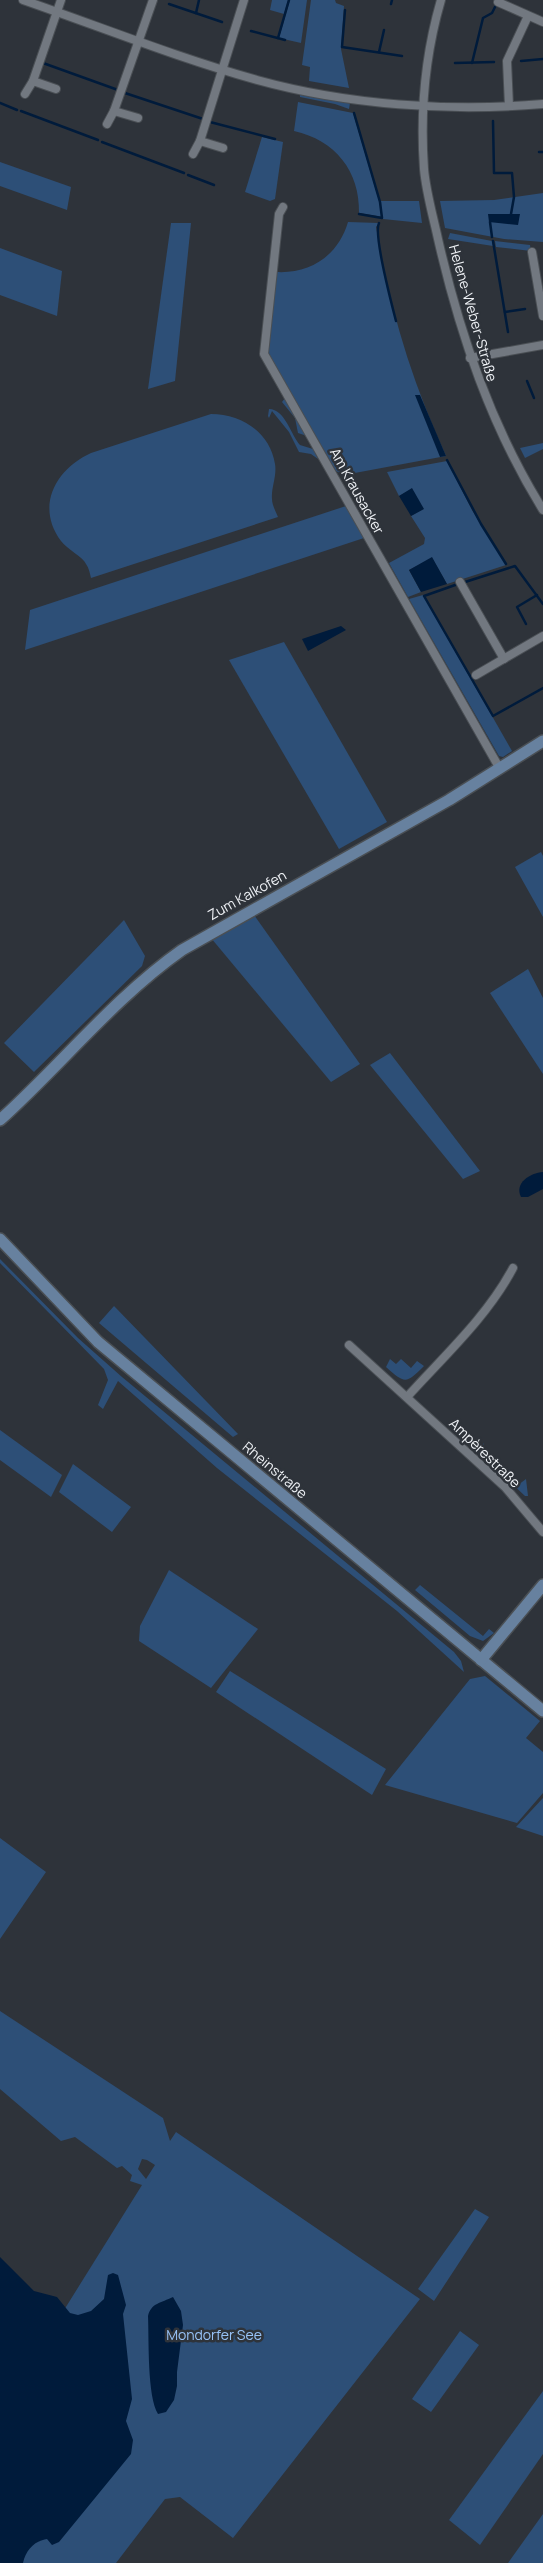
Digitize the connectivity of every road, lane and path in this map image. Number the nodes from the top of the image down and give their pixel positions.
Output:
1 (23, 0) edge
2 (61, 0) edge
3 (154, 0) edge
4 (244, 0) edge
5 (441, 0) edge
6 (498, 2) dead end
7 (57, 12) junction
8 (528, 16) junction
9 (543, 22) edge
10 (139, 42) junction
11 (222, 69) junction
12 (33, 81) junction
13 (56, 89) dead end
14 (25, 94) dead end
15 (543, 104) edge
16 (423, 106) junction
17 (509, 106) junction
18 (114, 111) junction
19 (138, 118) dead end
20 (107, 124) dead end
21 (200, 141) junction
22 (222, 148) dead end
23 (193, 154) dead end
24 (283, 207) dead end
25 (532, 252) dead end
26 (543, 316) edge
27 (543, 345) edge
28 (470, 358) junction
29 (543, 510) edge
30 (460, 582) dead end
31 (543, 636) edge
32 (504, 659) junction
33 (476, 675) dead end
34 (543, 741) edge
35 (500, 769) junction
36 (0, 1120) edge
37 (0, 1239) edge
38 (513, 1268) dead end
39 (349, 1345) dead end
40 (407, 1396) junction
41 (543, 1532) edge
42 (543, 1585) edge
43 (481, 1660) junction
44 (543, 1711) edge

1 - 7 street
2 - 7 street
3 - 10 street
4 - 11 street
5 - 16 street, Helene-Weber-Straße
6 - 8 street
7 - 10 street
7 - 12 street
8 - 9 street
8 - 17 street
10 - 11 street
10 - 18 street
11 - 16 street
11 - 21 street
12 - 13 street
12 - 14 street
15 - 17 street
16 - 17 street
16 - 28 street, Helene-Weber-Straße
18 - 19 street
18 - 20 street
21 - 22 street
21 - 23 street
24 - 35 street, Am Krausacker
25 - 26 street
27 - 28 street
28 - 29 street, Helene-Weber-Straße
30 - 32 street
31 - 32 street
32 - 33 street
34 - 35 street, Zum Kalkofen
35 - 36 street, Zum Kalkofen
37 - 43 street, Rheinstraße
38 - 40 street
39 - 40 street, Ampèrestraße
40 - 41 street, Ampèrestraße
42 - 43 street
43 - 44 street, Rheinstraße

